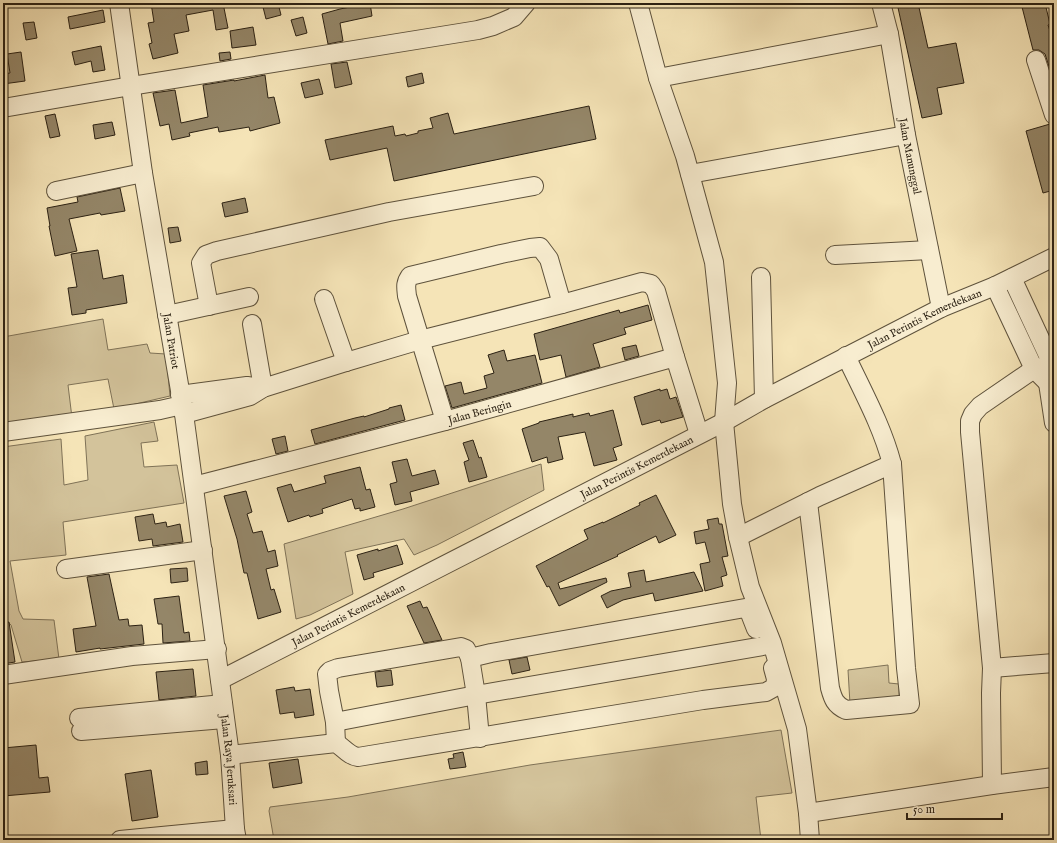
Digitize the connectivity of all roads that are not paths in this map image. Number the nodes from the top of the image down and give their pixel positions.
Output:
1 (119, 3) edge
2 (526, 3) edge
3 (638, 3) edge
4 (881, 3) edge
5 (889, 34) junction
6 (1036, 60) dead end
7 (658, 78) junction
8 (131, 86) junction
9 (3, 108) edge
10 (1054, 115) edge
11 (906, 135) junction
12 (137, 174) junction
13 (690, 174) junction
14 (534, 186) dead end
15 (56, 191) dead end
16 (930, 250) junction
17 (835, 255) dead end
18 (1054, 257) edge
19 (761, 277) dead end
20 (1012, 278) junction
21 (995, 286) junction
22 (249, 297) dead end
23 (324, 300) dead end
24 (562, 304) junction
25 (209, 306) junction
26 (941, 308) junction
27 (171, 315) junction
28 (252, 324) dead end
29 (420, 340) junction
30 (846, 356) junction
31 (675, 357) junction
32 (346, 362) junction
33 (1053, 364) edge
34 (1034, 369) junction
35 (1048, 383) junction
36 (263, 388) junction
37 (764, 399) junction
38 (182, 405) junction
39 (445, 421) junction
40 (724, 422) junction
41 (1054, 423) edge
42 (3, 432) edge
43 (699, 434) junction
44 (892, 464) junction
45 (199, 485) junction
46 (808, 502) junction
47 (738, 537) junction
48 (203, 550) junction
49 (66, 569) dead end
50 (767, 644) junction
51 (217, 649) junction
52 (470, 658) junction
53 (1054, 663) edge
54 (992, 668) junction
55 (3, 675) edge
56 (220, 680) junction
57 (476, 695) junction
58 (224, 712) junction
59 (335, 722) junction
60 (80, 724) dead end
61 (480, 738) junction
62 (336, 743) junction
63 (230, 755) junction
64 (1054, 777) edge
65 (992, 785) junction
66 (808, 813) junction
67 (236, 834) edge
68 (120, 840) edge
69 (810, 840) edge

1 - 8 street, Jalan Patriot
2 - 8 street
3 - 7 street
4 - 5 street, Jalan Manunggal
5 - 7 street
5 - 11 street, Jalan Manunggal
6 - 10 street
7 - 13 street
8 - 9 street
8 - 12 street, Jalan Patriot
11 - 13 street
11 - 16 street, Jalan Manunggal
12 - 15 street
12 - 27 street, Jalan Patriot
13 - 40 street
14 - 25 street
16 - 17 street
16 - 26 street, Jalan Manunggal
18 - 20 street, Jalan Perintis Kemerdekaan
19 - 37 street
20 - 21 street, Jalan Perintis Kemerdekaan
20 - 33 street
21 - 26 street, Jalan Perintis Kemerdekaan
21 - 34 street
22 - 25 street
23 - 32 street
24 - 29 street
24 - 29 street
24 - 31 street
25 - 27 street
26 - 30 street, Jalan Perintis Kemerdekaan
27 - 38 street, Jalan Patriot
28 - 36 street
29 - 32 street
29 - 39 street
30 - 37 street, Jalan Perintis Kemerdekaan
30 - 44 street
31 - 39 street, Jalan Beringin
31 - 43 street
32 - 36 street
33 - 34 street
33 - 35 street
34 - 35 street
34 - 54 street
35 - 41 street
36 - 38 street
37 - 40 street, Jalan Perintis Kemerdekaan
38 - 42 street
38 - 45 street, Jalan Patriot
39 - 45 street, Jalan Beringin
40 - 43 street, Jalan Perintis Kemerdekaan
40 - 47 street
43 - 56 street, Jalan Perintis Kemerdekaan
44 - 46 street
44 - 46 street
45 - 48 street, Jalan Patriot
46 - 47 street
47 - 50 street
48 - 49 street
48 - 51 street, Jalan Patriot
50 - 52 street
50 - 57 street
50 - 61 street
50 - 66 street
51 - 55 street
51 - 56 street, Jalan Patriot
52 - 57 street
52 - 59 street
53 - 54 street
54 - 65 street
56 - 58 street, Jalan Raya Jeruksari
57 - 59 street
57 - 61 street
58 - 60 street
58 - 63 street, Jalan Raya Jeruksari
59 - 62 street
61 - 62 street
62 - 63 street
63 - 67 street, Jalan Raya Jeruksari
64 - 65 street
65 - 66 street
66 - 69 street
67 - 68 street

